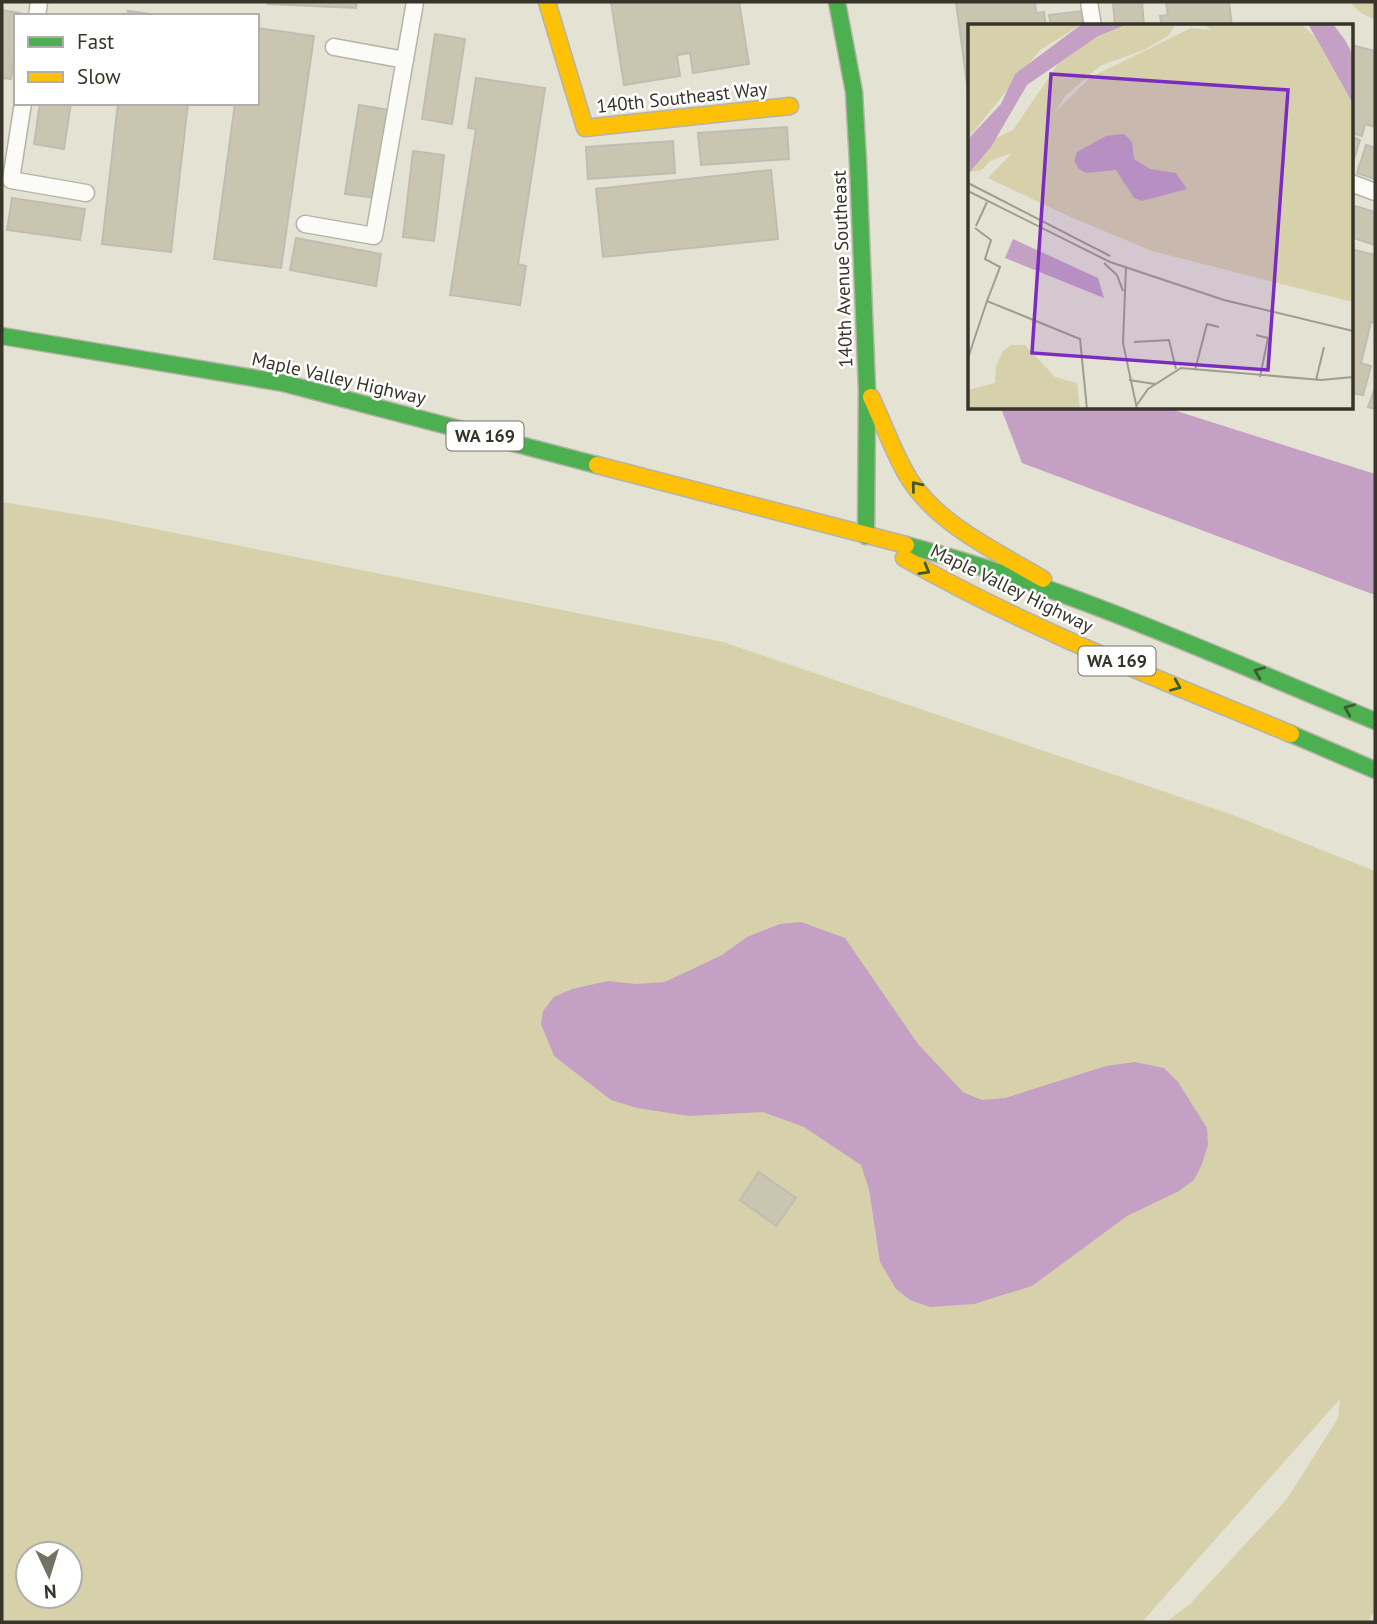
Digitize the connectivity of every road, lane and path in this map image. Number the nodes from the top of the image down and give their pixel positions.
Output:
1 (415, 2) edge
2 (547, 2) edge
3 (838, 2) edge
4 (1089, 2) edge
5 (1093, 24) edge
6 (334, 47) dead end
7 (405, 60) junction
8 (23, 105) edge
9 (790, 106) dead end
10 (1352, 183) edge
11 (1375, 192) edge
12 (86, 193) dead end
13 (305, 224) dead end
14 (2, 336) edge
15 (867, 389) junction
16 (866, 536) junction
17 (1070, 596) junction
18 (1375, 721) edge
19 (1375, 770) edge

1 - 7 lane
2 - 9 main road, 140th Southeast Way
3 - 15 main road, 140th Avenue Southeast
4 - 5 lane
6 - 7 lane
7 - 13 lane
8 - 12 lane
10 - 11 lane
14 - 16 main road, Maple Valley Highway / WA 169
15 - 16 main road, 140th Avenue Southeast
17 -> 15 main road
16 - 17 main road, Maple Valley Highway / WA 169
16 -> 19 main road, Maple Valley Highway / WA 169
18 -> 17 main road, Maple Valley Highway / WA 169

